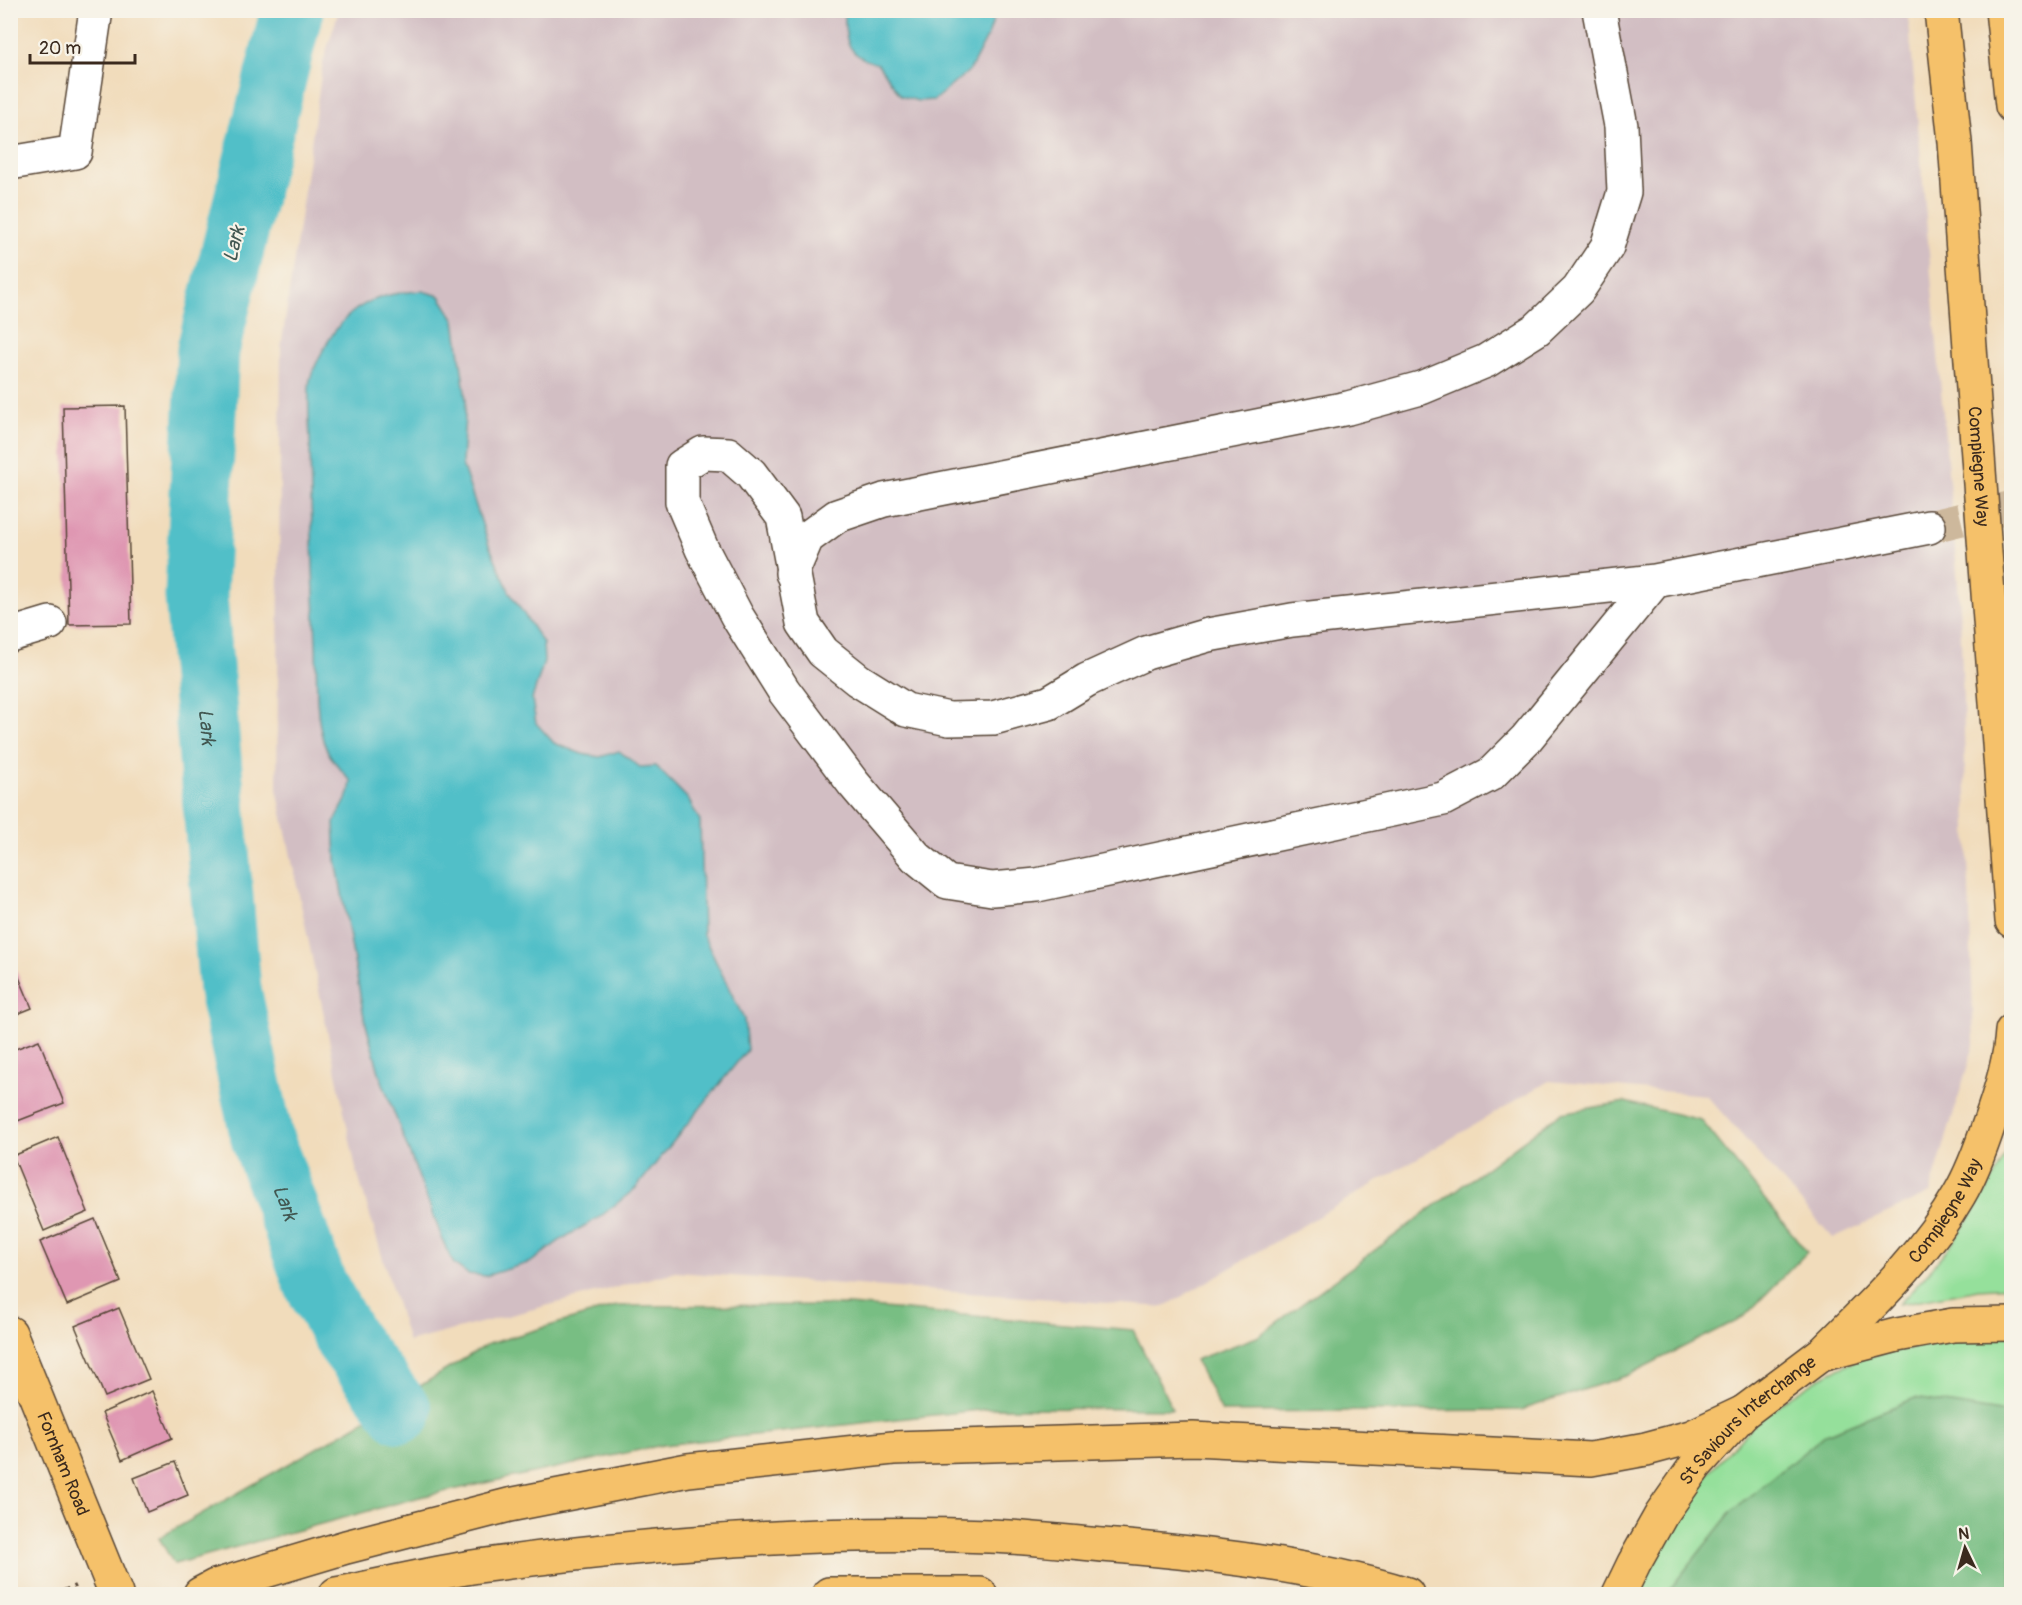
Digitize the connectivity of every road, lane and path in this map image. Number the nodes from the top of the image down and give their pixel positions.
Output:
1 (96, 10) edge
2 (1599, 10) edge
3 (1941, 10) edge
4 (2002, 10) edge
5 (2012, 106) edge
6 (10, 163) edge
7 (1929, 527) tunnel mouth
8 (792, 573) junction
9 (1655, 581) junction
10 (50, 623) dead end
11 (10, 635) edge
12 (2012, 921) edge
13 (2012, 1031) edge
14 (2012, 1324) edge
15 (10, 1333) edge
16 (1820, 1355) junction
17 (1744, 1412) junction
18 (116, 1594) edge
19 (200, 1594) edge
20 (336, 1594) edge
21 (829, 1594) edge
22 (980, 1594) edge
23 (1407, 1594) edge
24 (1619, 1594) edge

1 - 6 street
2 - 8 street
3 - 12 main road, Compiegne Way
4 - 5 main road
7 - 9 street
8 - 9 street
8 - 9 street
10 - 11 street
13 - 16 main road, Compiegne Way
14 - 16 main road, St Saviours Interchange
15 - 18 main road, Fornham Road
16 - 17 main road, St Saviours Interchange
17 - 19 main road
17 - 24 main road, St Saviours Interchange
20 - 23 main road
21 - 22 main road

